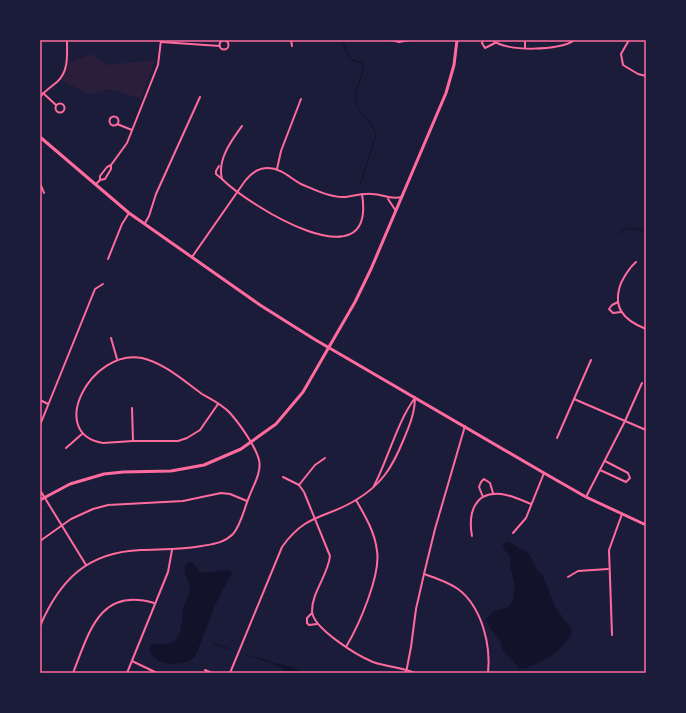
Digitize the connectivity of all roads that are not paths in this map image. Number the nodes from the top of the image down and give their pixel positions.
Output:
1 (67, 40) edge
2 (291, 40) edge
3 (391, 40) edge
4 (410, 40) edge
5 (456, 40) edge
6 (483, 40) edge
7 (493, 40) edge
8 (525, 40) edge
9 (574, 40) edge
10 (629, 40) edge
11 (161, 41) edge
12 (495, 43) junction
13 (220, 46) junction
14 (292, 46) dead end
15 (524, 48) junction
16 (646, 76) edge
17 (43, 93) junction
18 (40, 96) edge
19 (200, 97) dead end
20 (301, 99) dead end
21 (56, 105) junction
22 (118, 124) junction
23 (242, 126) dead end
24 (132, 130) junction
25 (40, 137) edge
26 (111, 165) junction
27 (277, 169) junction
28 (100, 180) junction
29 (40, 183) edge
30 (95, 185) junction
31 (238, 191) junction
32 (44, 192) dead end
33 (362, 194) junction
34 (402, 197) junction
35 (388, 199) junction
36 (396, 211) junction
37 (129, 213) junction
38 (144, 224) junction
39 (192, 258) junction
40 (108, 260) dead end
41 (636, 262) dead end
42 (103, 284) dead end
43 (618, 302) junction
44 (621, 312) junction
45 (646, 329) edge
46 (111, 338) dead end
47 (329, 348) junction
48 (117, 359) junction
49 (591, 360) dead end
50 (642, 383) dead end
51 (415, 397) junction
52 (574, 399) junction
53 (40, 400) edge
54 (48, 404) junction
55 (218, 404) junction
56 (132, 408) dead end
57 (625, 421) junction
58 (40, 425) edge
59 (465, 426) junction
60 (646, 430) edge
61 (82, 434) junction
62 (557, 438) dead end
63 (133, 440) junction
64 (251, 444) junction
65 (66, 448) dead end
66 (325, 458) dead end
67 (605, 461) junction
68 (600, 470) junction
69 (544, 474) junction
70 (283, 477) dead end
71 (299, 485) junction
72 (373, 487) junction
73 (40, 490) edge
74 (494, 494) junction
75 (483, 497) junction
76 (586, 497) junction
77 (45, 498) junction
78 (40, 500) edge
79 (356, 500) junction
80 (247, 501) junction
81 (531, 504) junction
82 (622, 514) junction
83 (315, 517) junction
84 (61, 524) junction
85 (646, 525) edge
86 (513, 533) dead end
87 (472, 536) dead end
88 (40, 541) edge
89 (172, 550) junction
90 (86, 565) junction
91 (608, 569) junction
92 (424, 574) junction
93 (568, 577) dead end
94 (154, 603) junction
95 (312, 613) junction
96 (317, 624) junction
97 (40, 626) edge
98 (612, 635) dead end
99 (346, 647) junction
100 (132, 661) junction
101 (205, 670) dead end
102 (407, 670) junction
103 (73, 673) edge
104 (127, 673) edge
105 (157, 673) edge
106 (212, 673) edge
107 (230, 673) edge
108 (406, 673) edge
109 (415, 673) edge
110 (488, 673) edge

1 - 17 street
2 - 14 street
3 - 4 street
5 - 34 main road
6 - 12 street
7 - 12 street
8 - 15 street
9 - 15 street
10 - 16 street
11 - 13 street
11 - 24 street
12 - 15 street
13 - 13 street
17 - 18 street
17 - 21 street
19 - 38 street
20 - 27 street
21 - 21 street
22 - 22 street
22 - 24 street
23 - 31 street
24 - 26 street
25 - 30 main road
26 - 28 street
26 - 28 street
27 - 31 street
27 - 33 street
28 - 30 street
29 - 32 street
30 - 37 main road
31 - 33 street
31 - 39 street
33 - 35 street
34 - 35 street
34 - 36 main road
35 - 36 street
36 - 47 main road
37 - 38 main road
37 - 40 street
38 - 39 main road
39 - 47 main road
41 - 43 street
42 - 54 street
43 - 44 street
43 - 44 street
44 - 45 street
46 - 48 street
47 - 51 main road
47 - 64 main road
48 - 55 street
48 - 61 street
49 - 52 street
50 - 57 street
51 - 59 main road
51 - 72 street
51 - 72 street
52 - 57 street
52 - 62 street
53 - 54 street
54 - 58 street
55 - 63 street
55 - 64 street
56 - 63 street
57 - 60 street
57 - 67 street
59 - 69 main road
59 - 92 street
61 - 63 street
61 - 65 street
64 - 77 main road
64 - 80 street
66 - 71 street
67 - 68 street
67 - 68 street
68 - 76 street
69 - 76 main road
69 - 81 street
70 - 71 street
71 - 83 street
72 - 79 street
73 - 77 street
74 - 75 street
74 - 75 street
74 - 81 street
75 - 87 street
76 - 82 main road
77 - 78 main road
77 - 84 street
79 - 83 street
79 - 99 street
80 - 84 street
80 - 89 street
81 - 86 street
82 - 85 main road
82 - 91 street
83 - 95 street
83 - 107 street
84 - 88 street
84 - 90 street
89 - 90 street
89 - 94 street
90 - 97 street
91 - 93 street
91 - 98 street
92 - 102 street
92 - 110 street
94 - 100 street
94 - 103 street
95 - 96 street
95 - 96 street
96 - 99 street
99 - 102 street
100 - 104 street
100 - 105 street
101 - 106 street
102 - 108 street
102 - 109 street

